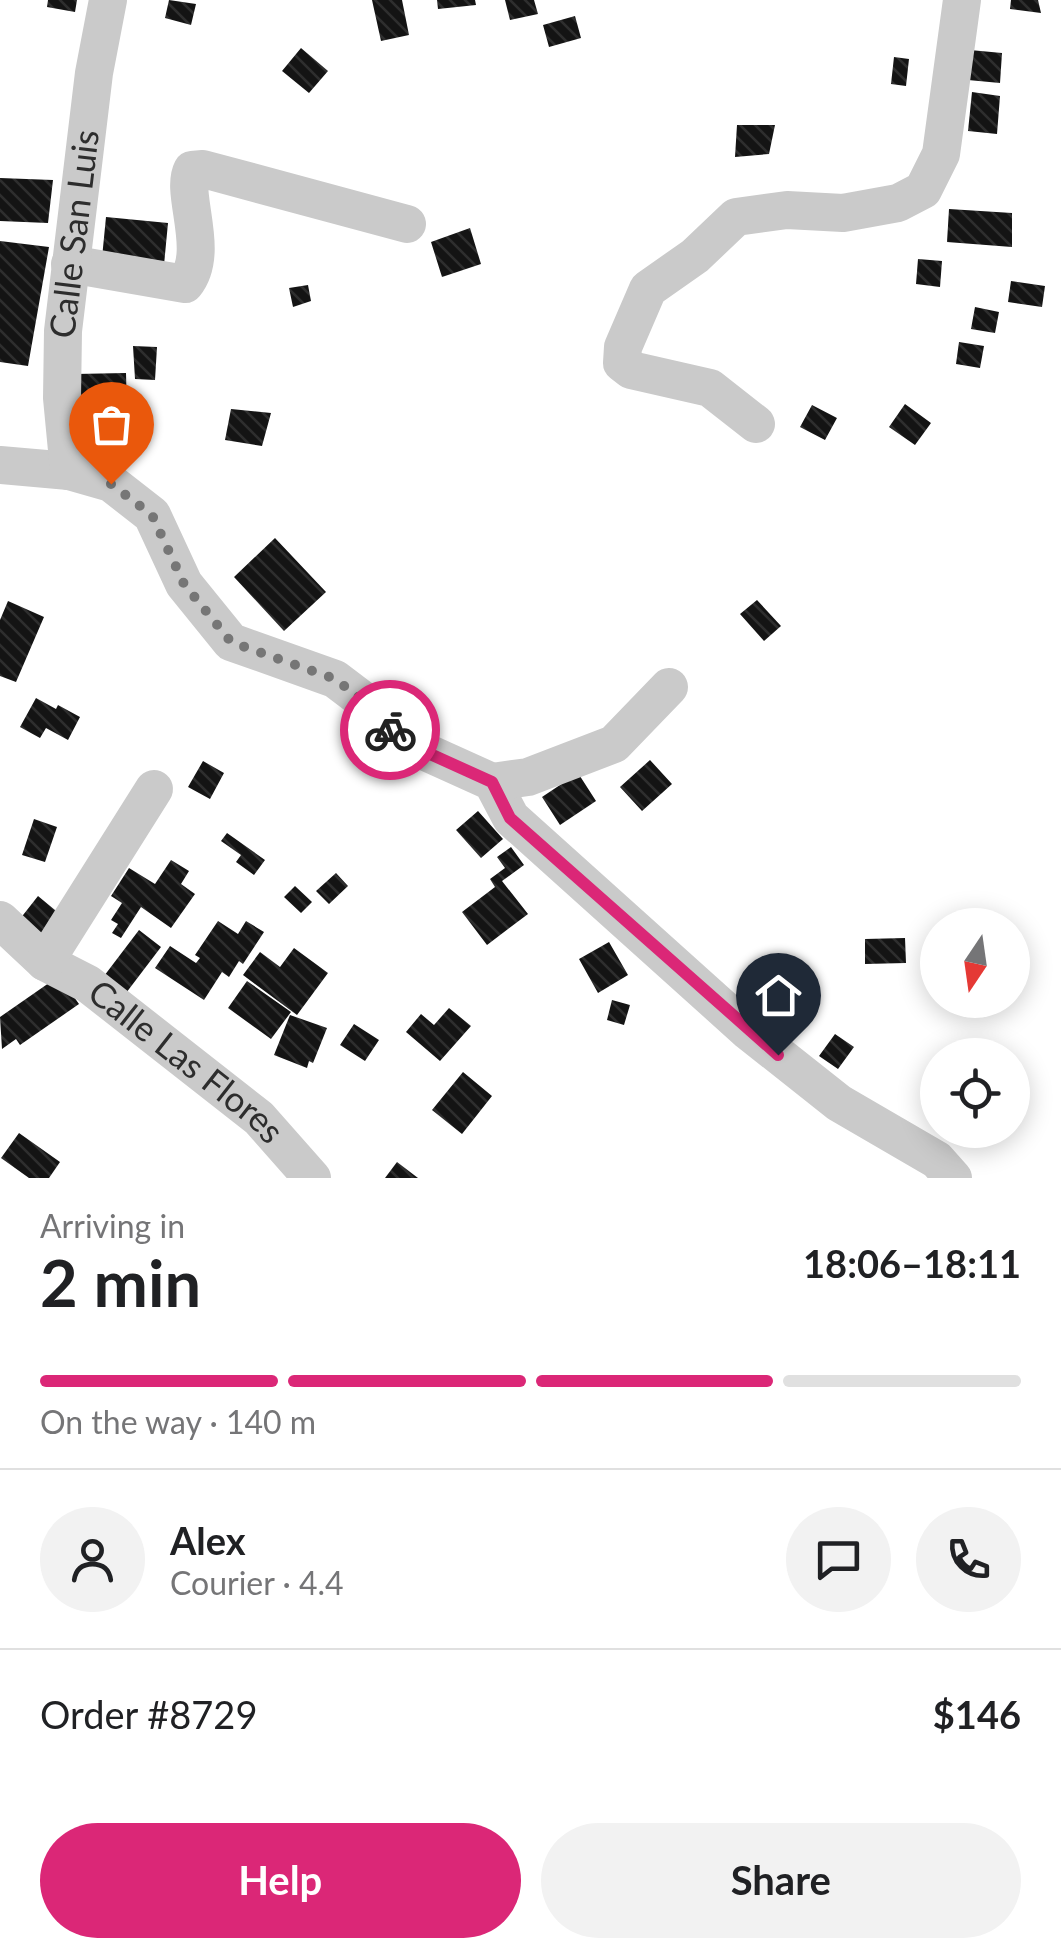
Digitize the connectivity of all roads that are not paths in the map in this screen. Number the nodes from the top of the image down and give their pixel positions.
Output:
1 (108, 0) edge
2 (962, 0) edge
3 (407, 224) dead end
4 (70, 264) junction
5 (756, 424) dead end
6 (0, 464) edge
7 (69, 471) junction
8 (669, 687) dead end
9 (492, 782) junction
10 (154, 788) dead end
11 (0, 920) edge
12 (45, 962) junction
13 (312, 1178) edge
14 (952, 1178) edge

1 - 4 street, Calle San Luis
2 - 5 street
3 - 4 street
4 - 7 street, Calle San Luis
6 - 7 street
7 - 9 street
8 - 9 street
9 - 14 street
10 - 12 street
11 - 12 street, Calle Las Flores
12 - 13 street, Calle Las Flores

